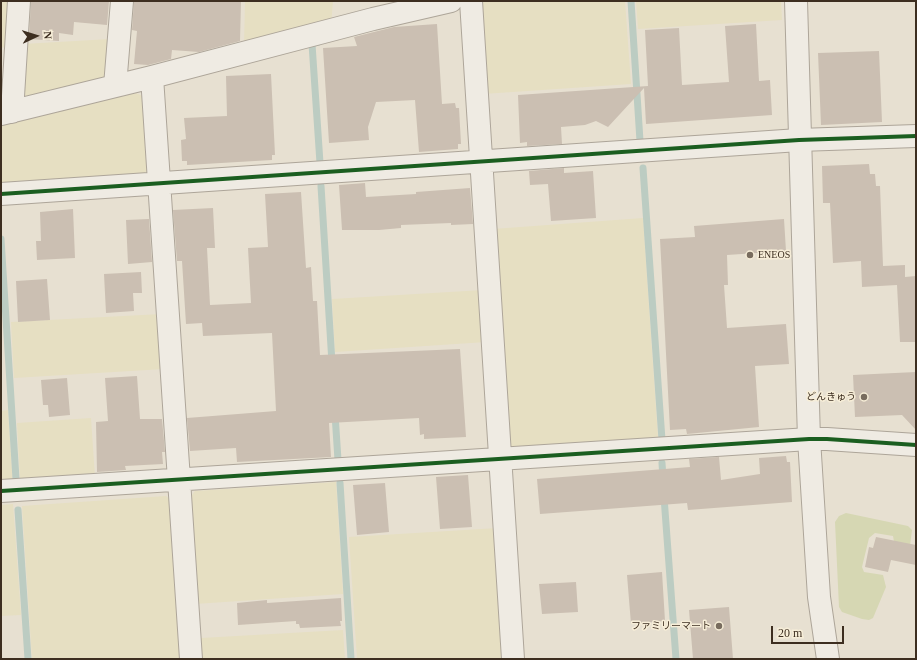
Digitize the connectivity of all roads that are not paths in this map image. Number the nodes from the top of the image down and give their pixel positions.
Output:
1 (19, 1) edge
2 (122, 1) edge
3 (451, 1) edge
4 (471, 1) edge
5 (796, 1) edge
6 (375, 10) edge
7 (152, 77) junction
8 (115, 86) junction
9 (6, 113) edge
10 (916, 136) edge
11 (799, 140) junction
12 (481, 163) junction
13 (159, 183) junction
14 (1, 194) edge
15 (809, 439) junction
16 (916, 445) edge
17 (500, 459) junction
18 (179, 480) junction
19 (1, 491) edge
20 (191, 659) edge
21 (513, 659) edge
22 (828, 659) edge

1 - 9 street
2 - 8 street
3 - 6 street
4 - 12 street
5 - 11 street
6 - 7 street
7 - 8 street
7 - 13 street
8 - 9 street
10 - 11 street
11 - 12 street
11 - 15 street
12 - 13 street
12 - 17 street
13 - 14 street
13 - 18 street
15 - 16 street
15 - 17 street
15 - 22 street
17 - 18 street
17 - 21 street
18 - 19 street
18 - 20 street

